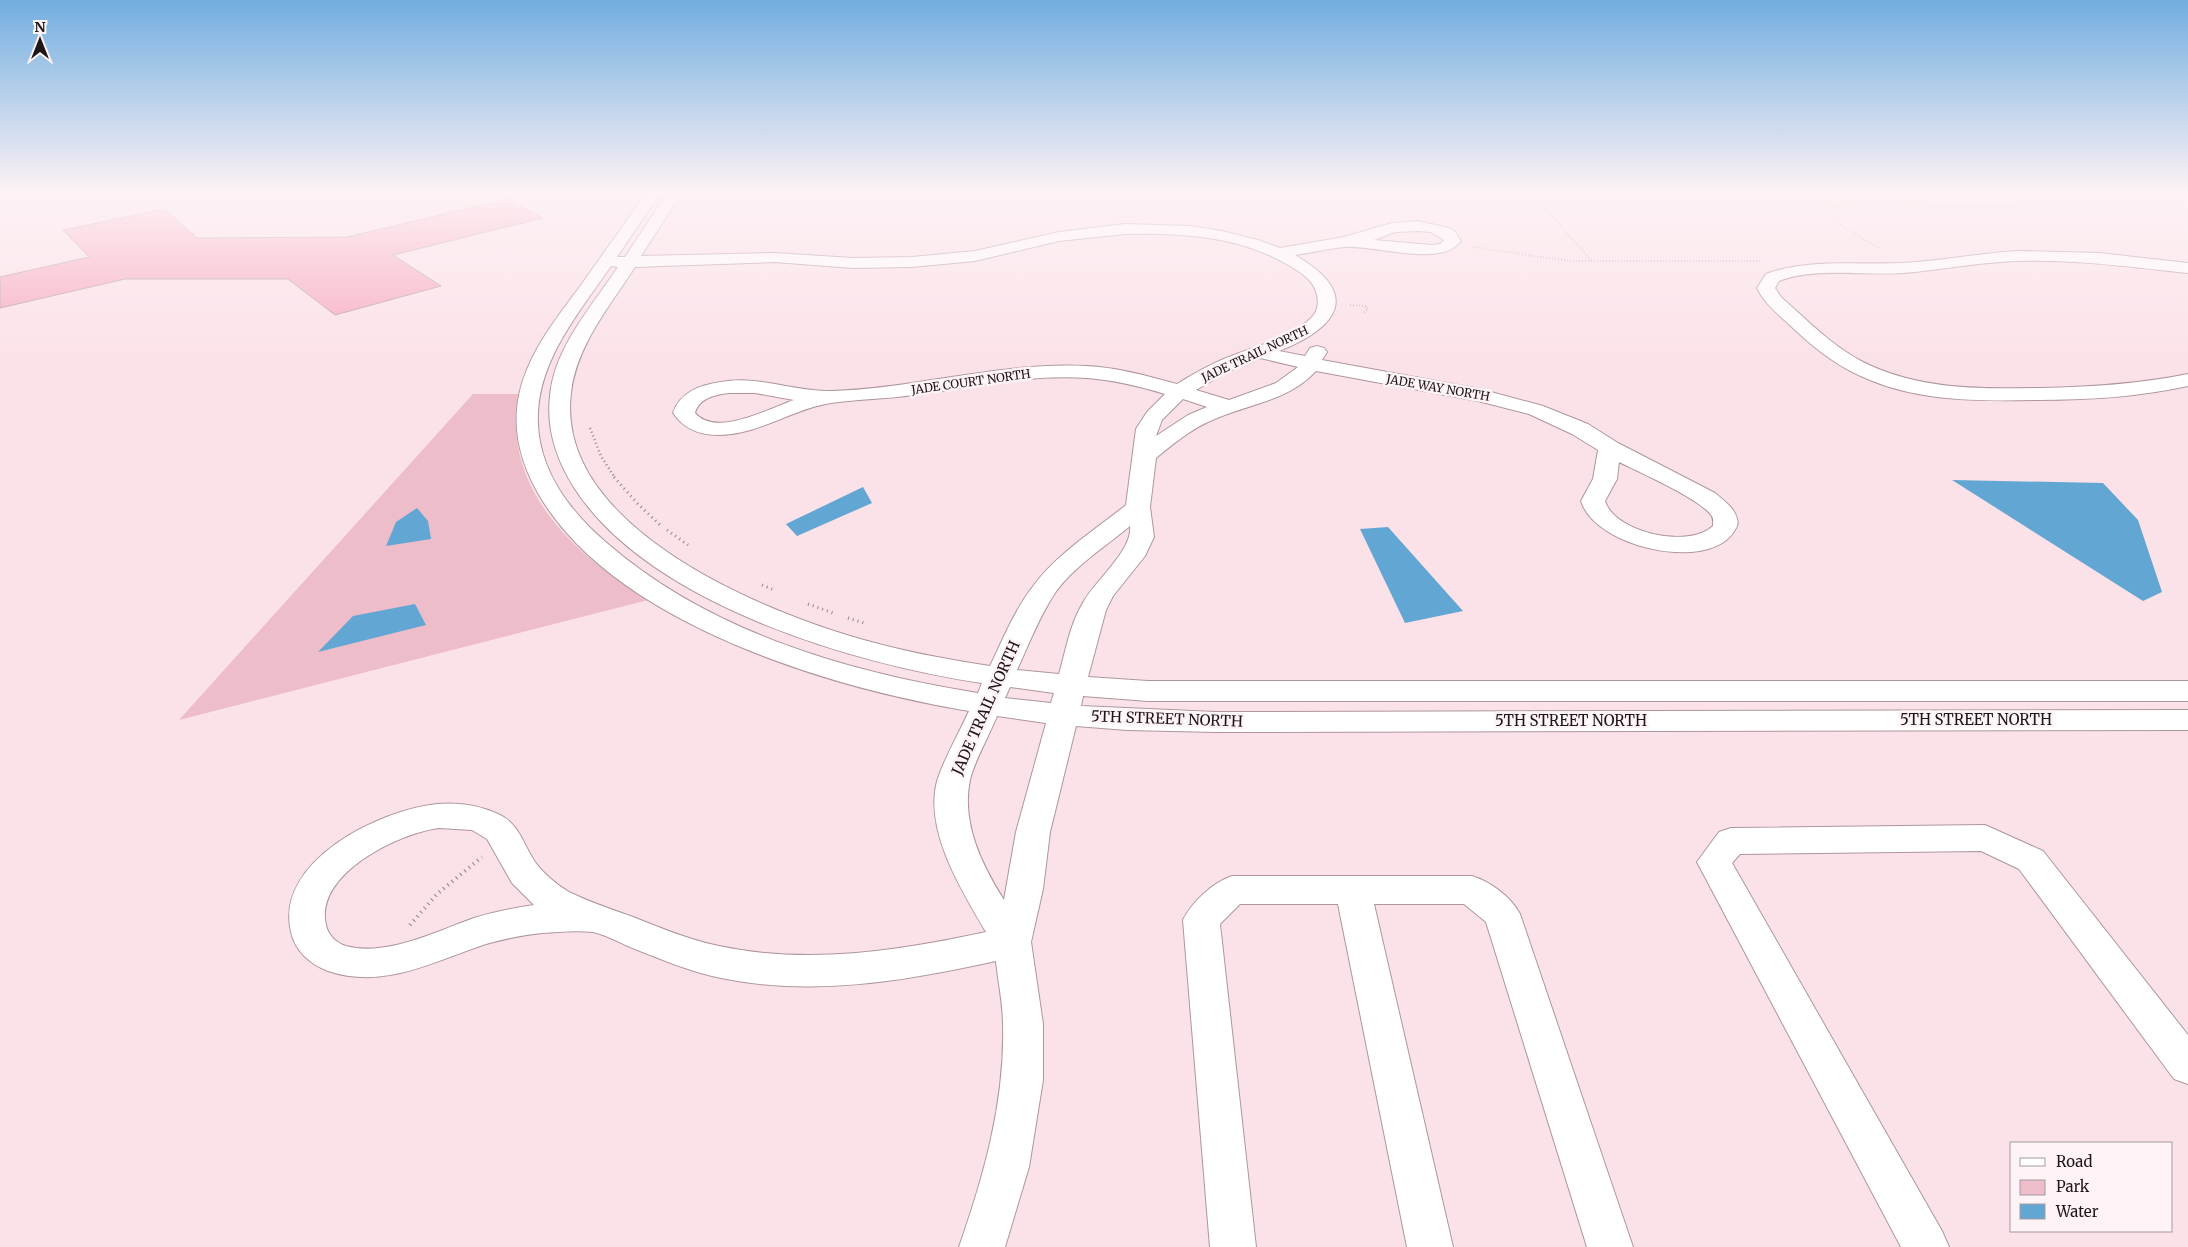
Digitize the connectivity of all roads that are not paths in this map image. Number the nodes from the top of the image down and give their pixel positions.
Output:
1 (624, 250) edge
2 (627, 250) edge
3 (1003, 250) edge
4 (1272, 250) edge
5 (1296, 250) edge
6 (1279, 253) junction
7 (621, 257) junction
8 (2188, 268) edge
9 (1318, 324) junction
10 (1258, 352) junction
11 (1310, 364) junction
12 (2179, 382) edge
13 (1181, 392) junction
14 (2188, 393) edge
15 (830, 397) junction
16 (1229, 407) junction
17 (1610, 448) junction
18 (1146, 455) junction
19 (1137, 508) junction
20 (1001, 677) junction
21 (1070, 686) junction
22 (2188, 691) edge
23 (988, 704) junction
24 (1063, 715) junction
25 (2188, 720) edge
26 (1353, 890) junction
27 (593, 918) junction
28 (1012, 942) junction
29 (2188, 1066) edge
30 (982, 1247) edge
31 (1233, 1247) edge
32 (1430, 1247) edge
33 (1610, 1247) edge
34 (1926, 1247) edge

1 - 7 street, 5TH STREET NORTH
2 - 7 street, 5TH STREET NORTH
3 - 7 street, JADE TRAIL NORTH
4 - 6 street, JADE TRAIL NORTH
5 - 6 street
6 - 9 street, JADE TRAIL NORTH
7 - 20 street, 5TH STREET NORTH
7 - 23 street, 5TH STREET NORTH
8 - 12 street
9 - 10 street, JADE TRAIL NORTH
9 - 11 street, JADE TRAIL NORTH
10 - 11 street, JADE WAY NORTH
10 - 13 street, JADE TRAIL NORTH
11 - 16 street, JADE TRAIL NORTH
11 - 17 street, JADE WAY NORTH
12 - 14 street
13 - 15 street, JADE COURT NORTH
13 - 16 street, JADE COURT NORTH
13 - 18 street, JADE TRAIL NORTH
15 - 15 street, JADE COURT NORTH
16 - 18 street, JADE TRAIL NORTH
17 - 17 street, JADE WAY NORTH
18 - 19 street, JADE TRAIL NORTH
19 - 20 street, JADE TRAIL NORTH
19 - 21 street, JADE TRAIL NORTH
20 - 21 street, 5TH STREET NORTH
20 - 23 street, JADE TRAIL NORTH
21 - 22 street, 5TH STREET NORTH
21 - 24 street, JADE TRAIL NORTH
23 - 24 street, 5TH STREET NORTH
23 - 28 street, JADE TRAIL NORTH
24 - 25 street, 5TH STREET NORTH
24 - 28 street, JADE TRAIL NORTH
26 - 31 street
26 - 32 street
26 - 33 street
27 - 27 street
27 - 28 street
28 - 30 street, JADE TRAIL NORTH
29 - 34 street

